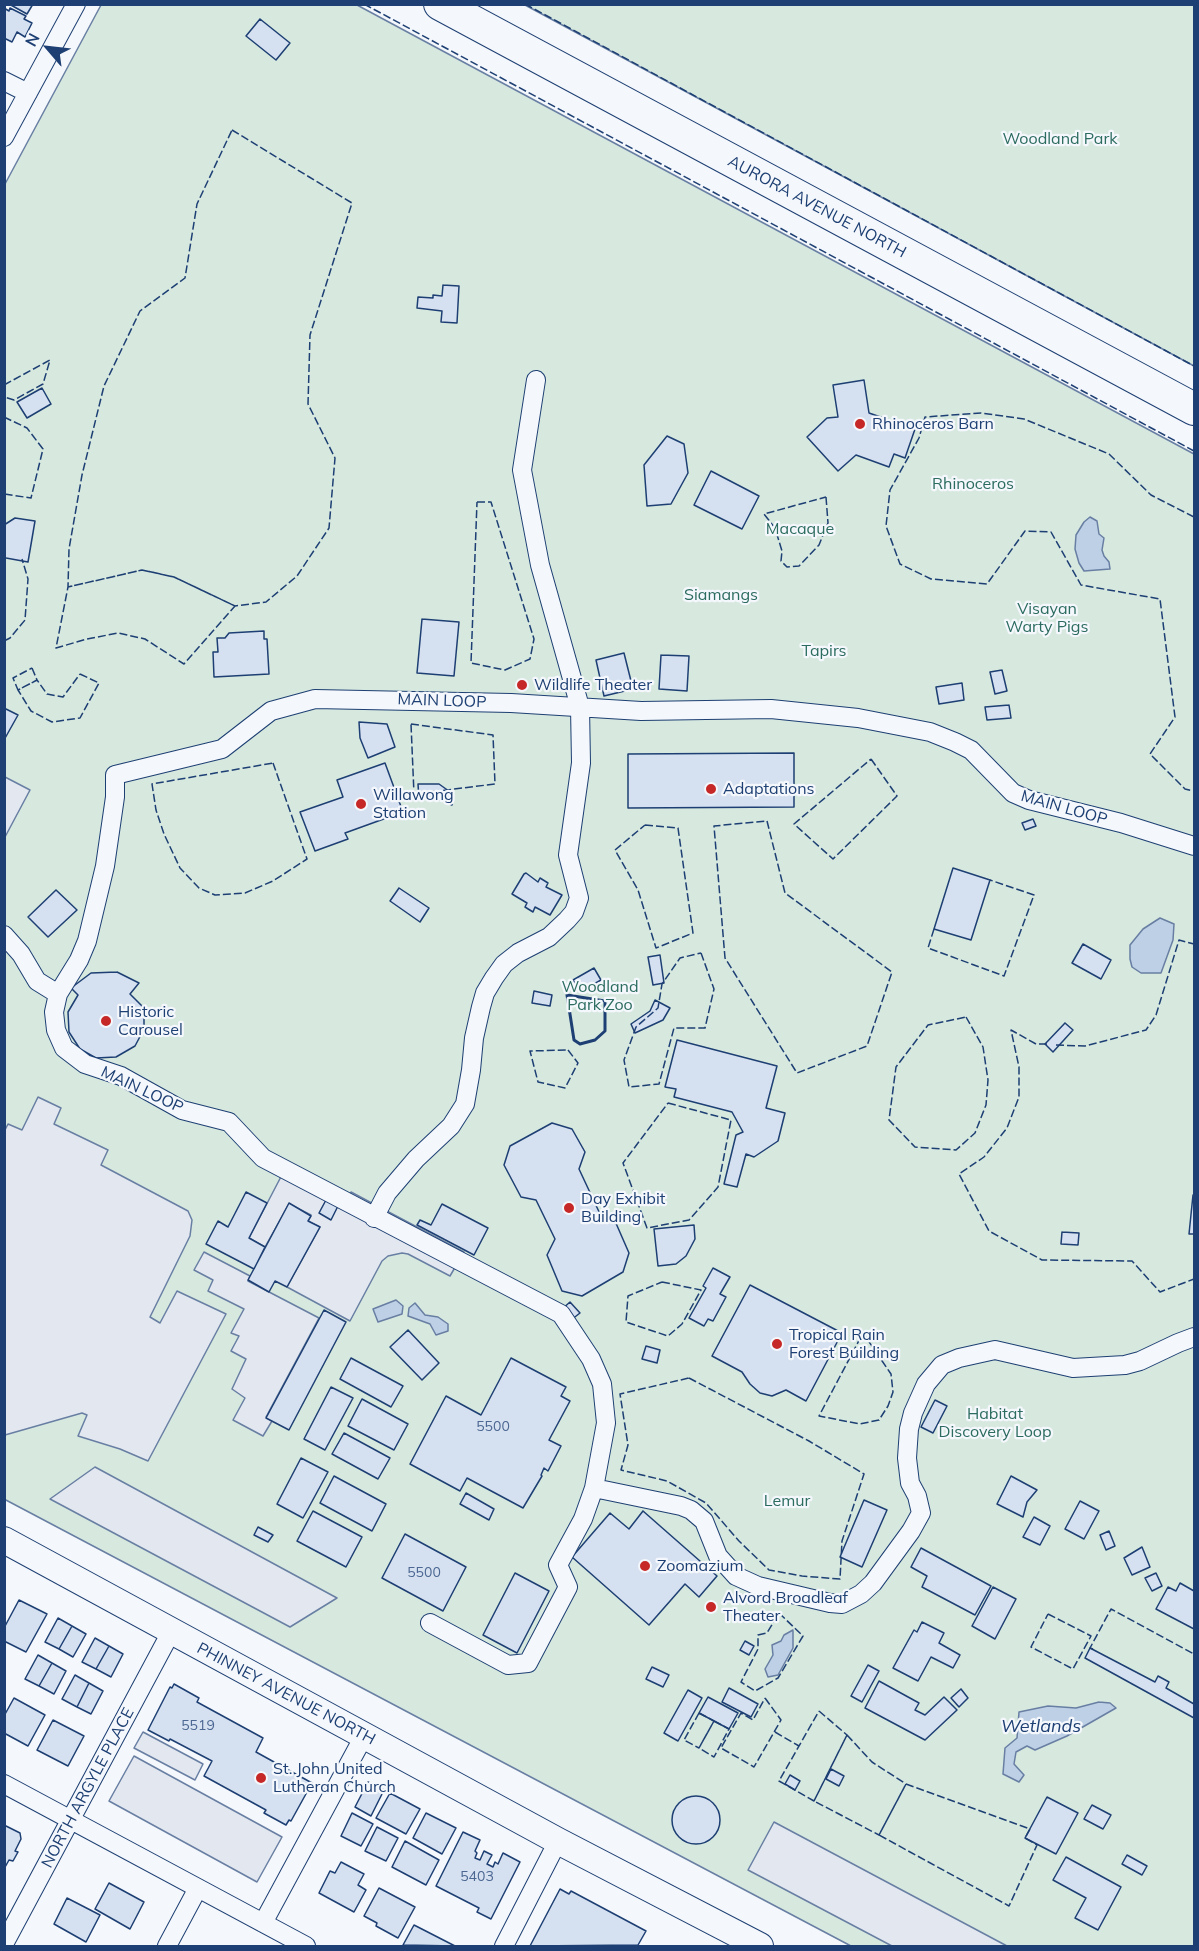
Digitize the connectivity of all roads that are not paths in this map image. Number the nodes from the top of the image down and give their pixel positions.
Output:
1 (76, 4) edge
2 (440, 4) edge
3 (4, 81) edge
4 (28, 93) junction
5 (4, 137) edge
6 (536, 380) dead end
7 (1194, 409) edge
8 (580, 707) junction
9 (1194, 846) edge
10 (4, 935) edge
11 (58, 994) junction
12 (374, 1218) junction
13 (1194, 1337) edge
14 (594, 1488) junction
15 (4, 1540) edge
16 (430, 1623) dead end
17 (171, 1632) junction
18 (364, 1736) junction
19 (4, 1784) edge
20 (71, 1820) junction
21 (558, 1840) junction
22 (198, 1888) junction
23 (263, 1923) junction
24 (4, 1944) edge
25 (754, 1945) edge
26 (167, 1947) edge
27 (306, 1947) edge
28 (504, 1947) edge

1 - 4 street
2 - 7 highway, AURORA AVENUE NORTH
3 - 4 street
4 - 5 street
6 - 8 street
8 - 9 street, MAIN LOOP
8 - 11 street, MAIN LOOP
8 - 12 street
10 - 11 street
11 - 12 street, MAIN LOOP
12 - 14 street, MAIN LOOP
13 - 14 street
14 - 16 street, MAIN LOOP
15 - 17 street, PHINNEY AVENUE NORTH
17 - 18 street, PHINNEY AVENUE NORTH
17 - 20 street, NORTH ARGYLE PLACE
18 - 21 street, PHINNEY AVENUE NORTH
18 - 23 street
19 - 20 street
20 - 22 street
20 - 24 street, NORTH ARGYLE PLACE
21 - 25 street, PHINNEY AVENUE NORTH
21 - 28 street
22 - 23 street
22 - 26 street
23 - 27 street

